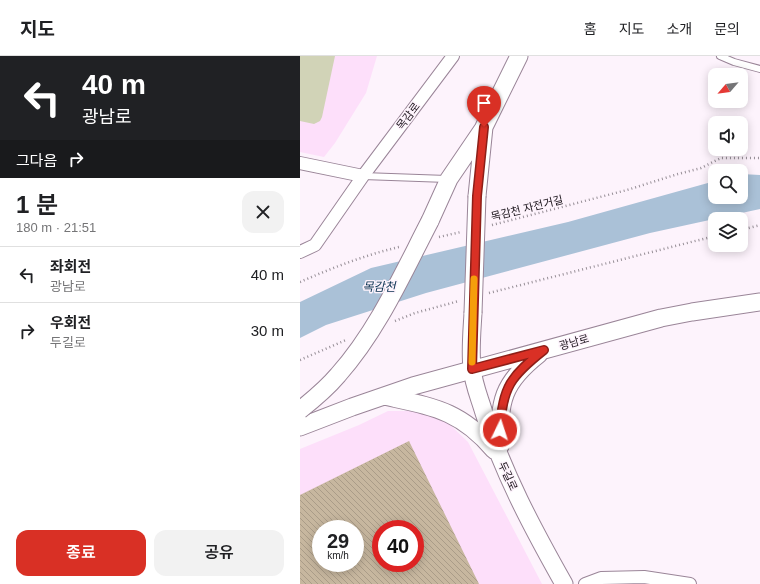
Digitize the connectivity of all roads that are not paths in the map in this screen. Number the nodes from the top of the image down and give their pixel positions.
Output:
1 (452, 56) edge
2 (519, 56) edge
3 (720, 56) edge
4 (760, 69) edge
5 (484, 127) junction
6 (300, 163) edge
7 (363, 176) junction
8 (449, 179) junction
9 (300, 252) edge
10 (760, 302) edge
11 (544, 350) junction
12 (472, 369) junction
13 (384, 396) junction
14 (300, 410) edge
15 (300, 427) edge
16 (500, 458) junction
17 (564, 584) edge
18 (585, 584) edge
19 (690, 584) edge

1 - 7 street, 목감로
2 - 5 street
3 - 4 lane
5 - 8 street
5 - 12 street, 두길로, bridge
6 - 7 street
7 - 8 lane
7 - 9 street, 목감로
8 - 14 street, bridge
10 - 11 street, 광남로
11 - 12 street, 광남로
11 - 16 street
12 - 13 street, 광남로
12 - 16 street, 두길로
13 - 15 street, 광남로
13 - 16 street
16 - 17 street, 두길로
18 - 19 street

